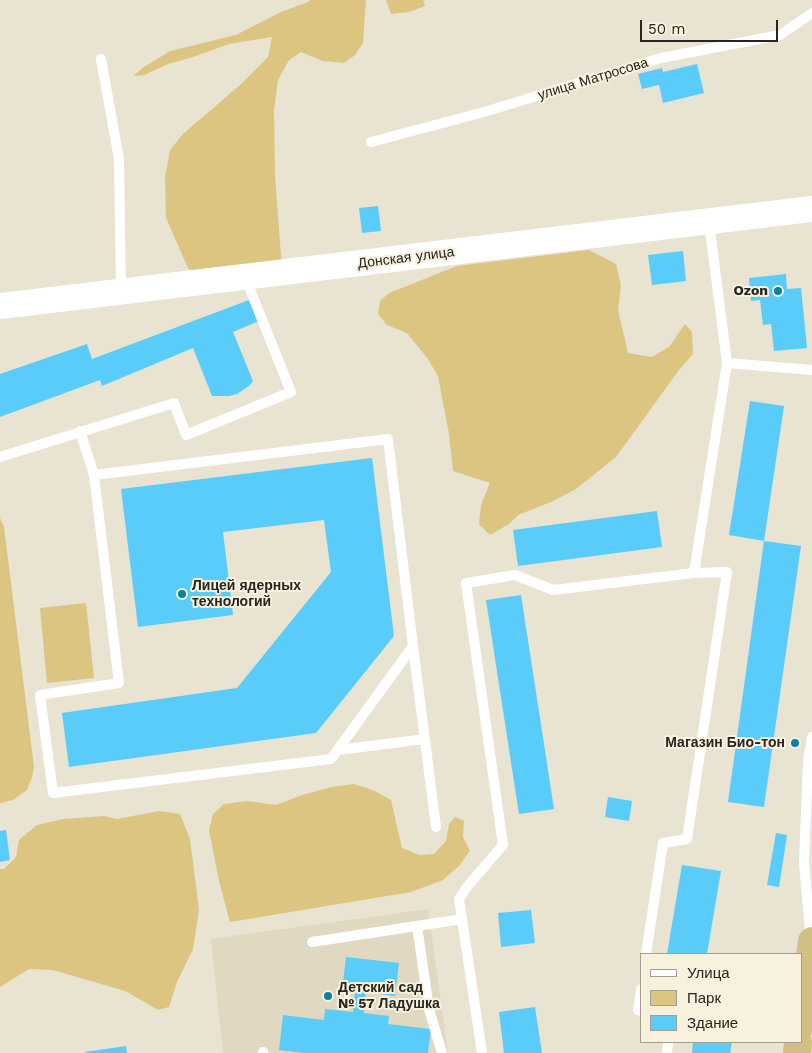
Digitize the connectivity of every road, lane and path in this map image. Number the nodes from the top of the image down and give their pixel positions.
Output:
1 (812, 12) edge
2 (101, 59) dead end
3 (371, 142) dead end
4 (812, 209) edge
5 (709, 222) junction
6 (245, 277) junction
7 (122, 292) junction
8 (0, 306) edge
9 (727, 363) junction
10 (812, 370) edge
11 (80, 431) junction
12 (0, 457) edge
13 (94, 475) junction
14 (694, 574) junction
15 (413, 646) junction
16 (812, 737) edge
17 (425, 740) junction
18 (338, 750) junction
19 (436, 827) dead end
20 (462, 919) junction
21 (417, 926) junction
22 (312, 942) dead end
23 (812, 945) edge
24 (646, 953) edge
25 (640, 996) edge
26 (640, 1010) edge
27 (802, 1018) edge
28 (442, 1053) edge
29 (482, 1053) edge

1 - 3 lane, улица Матросова
2 - 7 lane
4 - 5 street, Донская улица
5 - 6 street, Донская улица
5 - 9 lane
6 - 7 street, Донская улица
6 - 11 lane
7 - 8 street, Донская улица
9 - 10 lane
9 - 14 lane
11 - 12 lane
11 - 13 lane
13 - 15 lane
13 - 18 lane
14 - 20 lane
14 - 24 lane
15 - 17 lane
15 - 18 lane
16 - 23 lane
17 - 18 lane
17 - 19 lane
20 - 21 lane
20 - 29 lane
21 - 22 lane
21 - 28 lane
23 - 27 highway
25 - 26 lane

